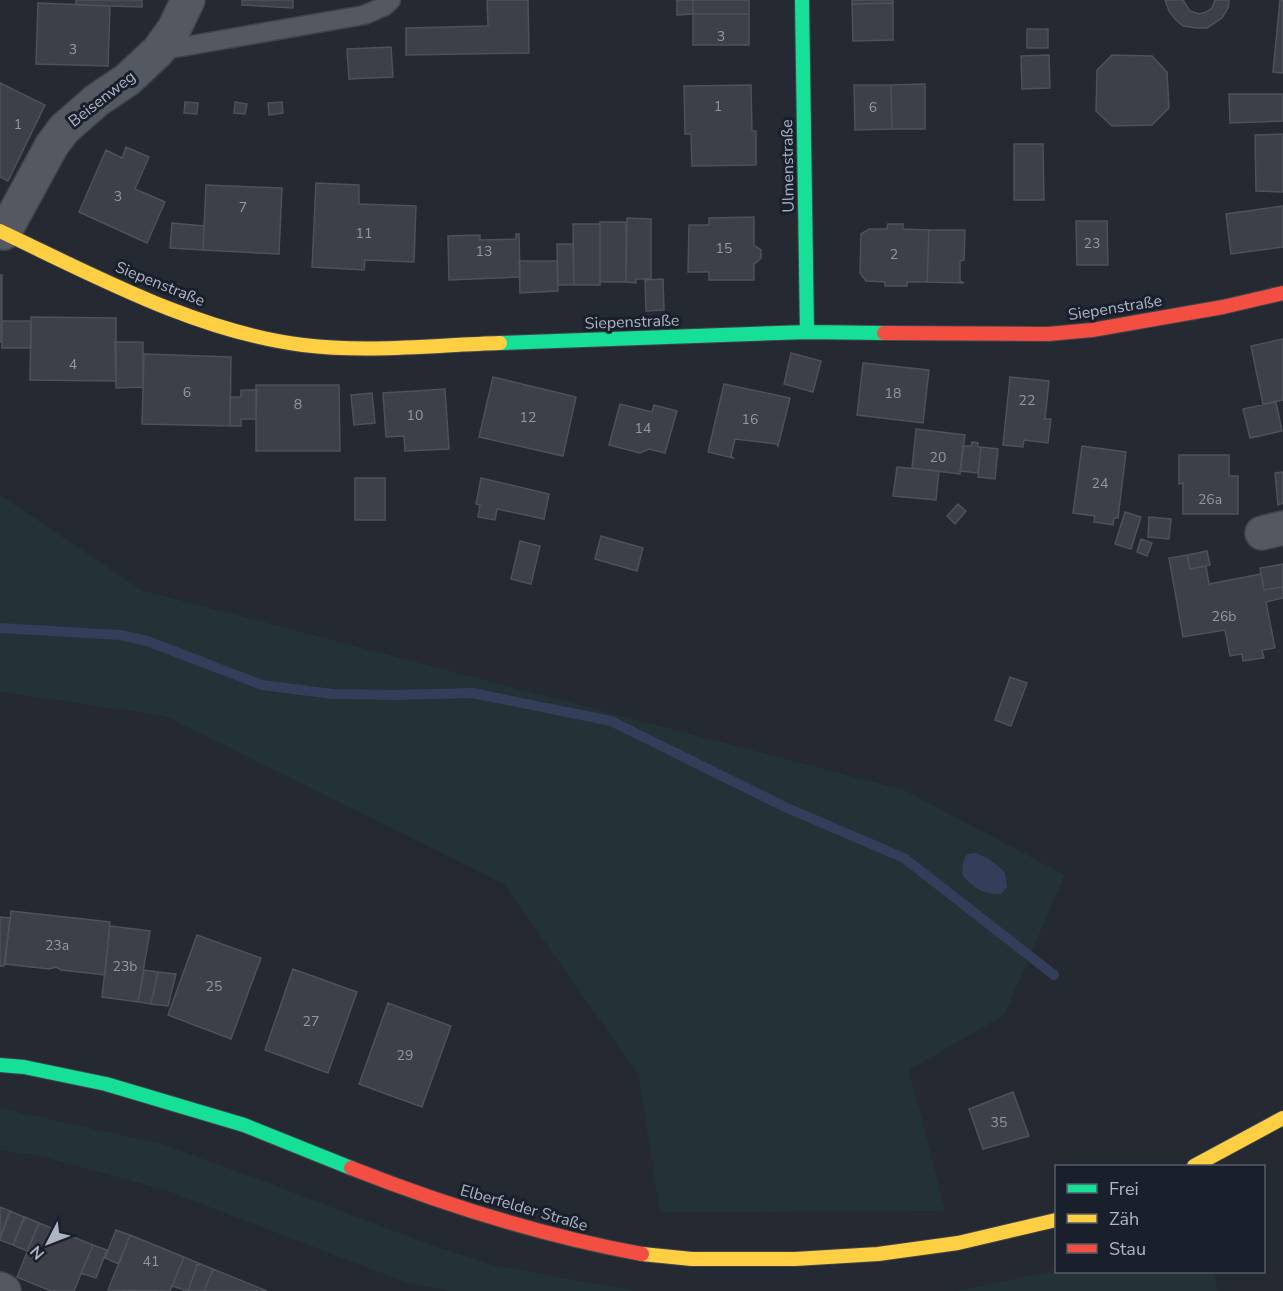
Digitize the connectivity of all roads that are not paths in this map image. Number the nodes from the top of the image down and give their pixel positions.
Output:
1 (188, 0) edge
2 (391, 0) edge
3 (802, 0) edge
4 (158, 51) junction
5 (2, 232) edge
6 (1283, 293) edge
7 (807, 333) junction
8 (0, 1065) edge
9 (1283, 1118) edge
10 (1198, 1165) edge
11 (1055, 1220) edge
12 (0, 1289) edge
13 (4, 1291) edge

1 - 4 street, Beisenweg
2 - 4 lane
3 - 7 street, Ulmenstraße
4 - 5 street, Beisenweg
5 - 7 street, Siepenstraße
6 - 7 street, Siepenstraße
8 - 11 street, Elberfelder Straße
9 - 10 street
12 - 13 street

